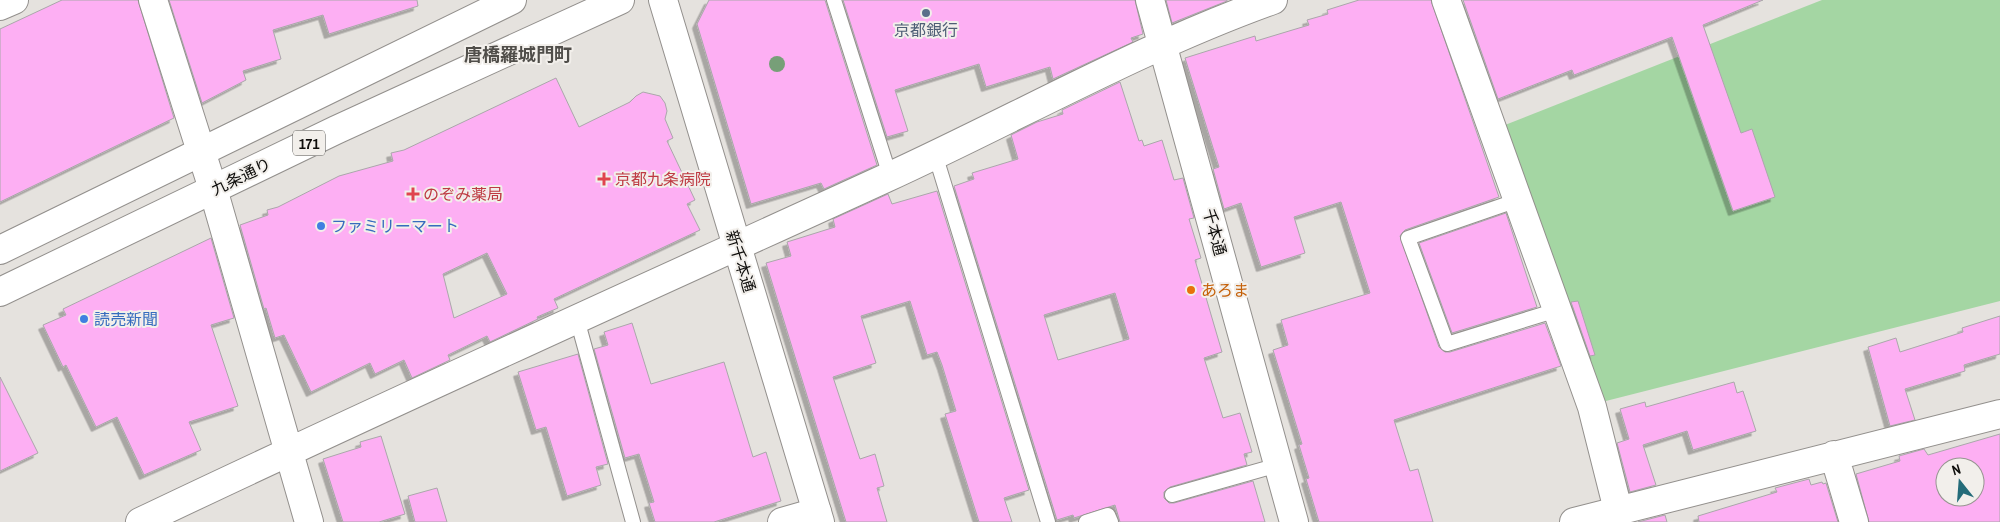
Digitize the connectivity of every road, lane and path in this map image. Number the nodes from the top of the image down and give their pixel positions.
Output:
1 (14, 0) edge
2 (153, 0) edge
3 (512, 0) edge
4 (620, 0) edge
5 (663, 0) edge
6 (834, 0) edge
7 (1150, 0) edge
8 (1273, 0) edge
9 (1446, 0) edge
10 (0, 6) edge
11 (1163, 44) junction
12 (201, 153) junction
13 (935, 154) junction
14 (890, 176) junction
15 (213, 189) junction
16 (1518, 200) junction
17 (736, 246) junction
18 (0, 250) edge
19 (0, 292) edge
20 (1557, 310) junction
21 (577, 318) junction
22 (2000, 414) edge
23 (288, 451) junction
24 (1834, 455) junction
25 (1278, 465) junction
26 (1172, 495) dead end
27 (1620, 516) edge
28 (818, 517) edge
29 (140, 522) edge
30 (309, 522) edge
31 (633, 522) edge
32 (782, 522) edge
33 (1048, 522) edge
34 (1086, 522) edge
35 (1110, 522) edge
36 (1294, 522) edge
37 (1574, 522) edge
38 (1854, 522) edge

1 - 10 main road
2 - 12 main road
3 - 12 main road, 171
4 - 15 main road, 九条通り / 171
5 - 17 main road, 新千本通
6 - 14 lane
7 - 11 main road, 千本通
8 - 11 main road
9 - 16 main road
11 - 13 main road
11 - 25 main road, 千本通
12 - 15 main road
12 - 18 main road, 171
13 - 14 main road
13 - 33 lane
14 - 17 main road
15 - 19 main road, 九条通り / 171
15 - 23 main road
16 - 20 main road
16 - 20 lane
17 - 21 main road
17 - 28 main road, 新千本通
20 - 27 main road
21 - 23 main road
21 - 31 lane
22 - 24 main road
23 - 29 main road
23 - 30 main road
24 - 27 main road
24 - 38 main road
25 - 26 lane
25 - 36 main road, 千本通
27 - 37 main road
28 - 32 main road
34 - 35 lane

